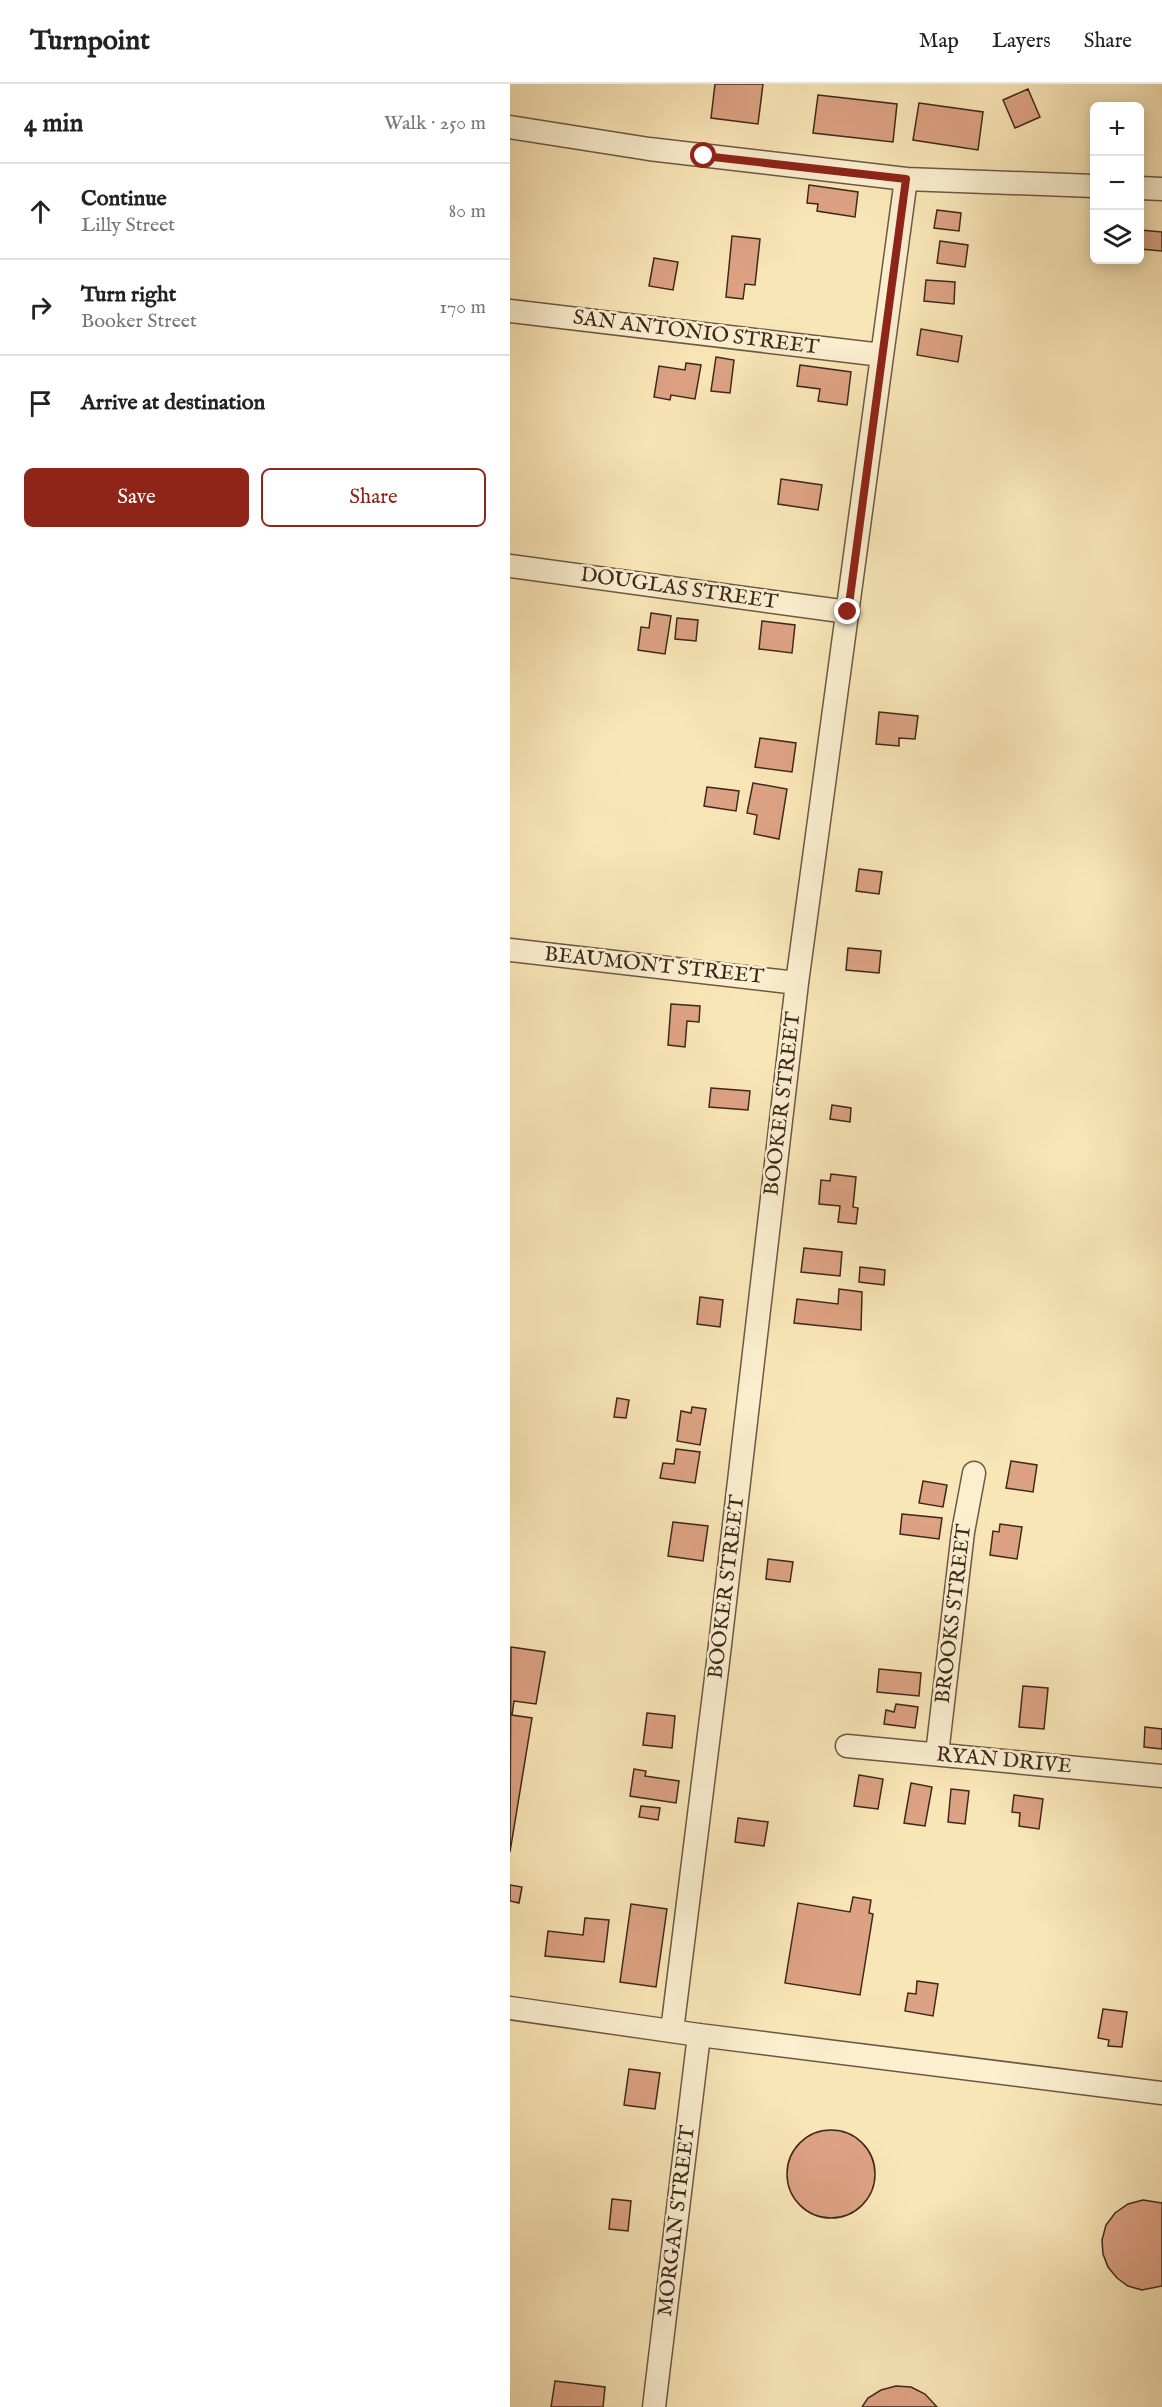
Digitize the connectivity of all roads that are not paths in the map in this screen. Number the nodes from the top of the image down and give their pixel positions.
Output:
1 (510, 127) edge
2 (906, 179) junction
3 (1090, 186) edge
4 (1144, 188) edge
5 (1162, 189) edge
6 (510, 311) edge
7 (882, 356) junction
8 (510, 566) edge
9 (848, 612) junction
10 (510, 950) edge
11 (797, 982) junction
12 (974, 1473) dead end
13 (847, 1746) dead end
14 (937, 1754) junction
15 (1162, 1776) edge
16 (510, 2008) edge
17 (672, 2031) junction
18 (699, 2035) junction
19 (1162, 2093) edge
20 (654, 2407) edge

1 - 2 street
2 - 3 street
2 - 7 street, BOOKER STREET
4 - 5 street
6 - 7 street, SAN ANTONIO STREET
7 - 9 street, BOOKER STREET
8 - 9 street, DOUGLAS STREET
9 - 11 street, BOOKER STREET
10 - 11 street, BEAUMONT STREET
11 - 17 street, BOOKER STREET
12 - 14 street, BROOKS STREET
13 - 14 street, RYAN DRIVE
14 - 15 street, RYAN DRIVE
16 - 17 street
17 - 18 street
18 - 19 street
18 - 20 street, MORGAN STREET

